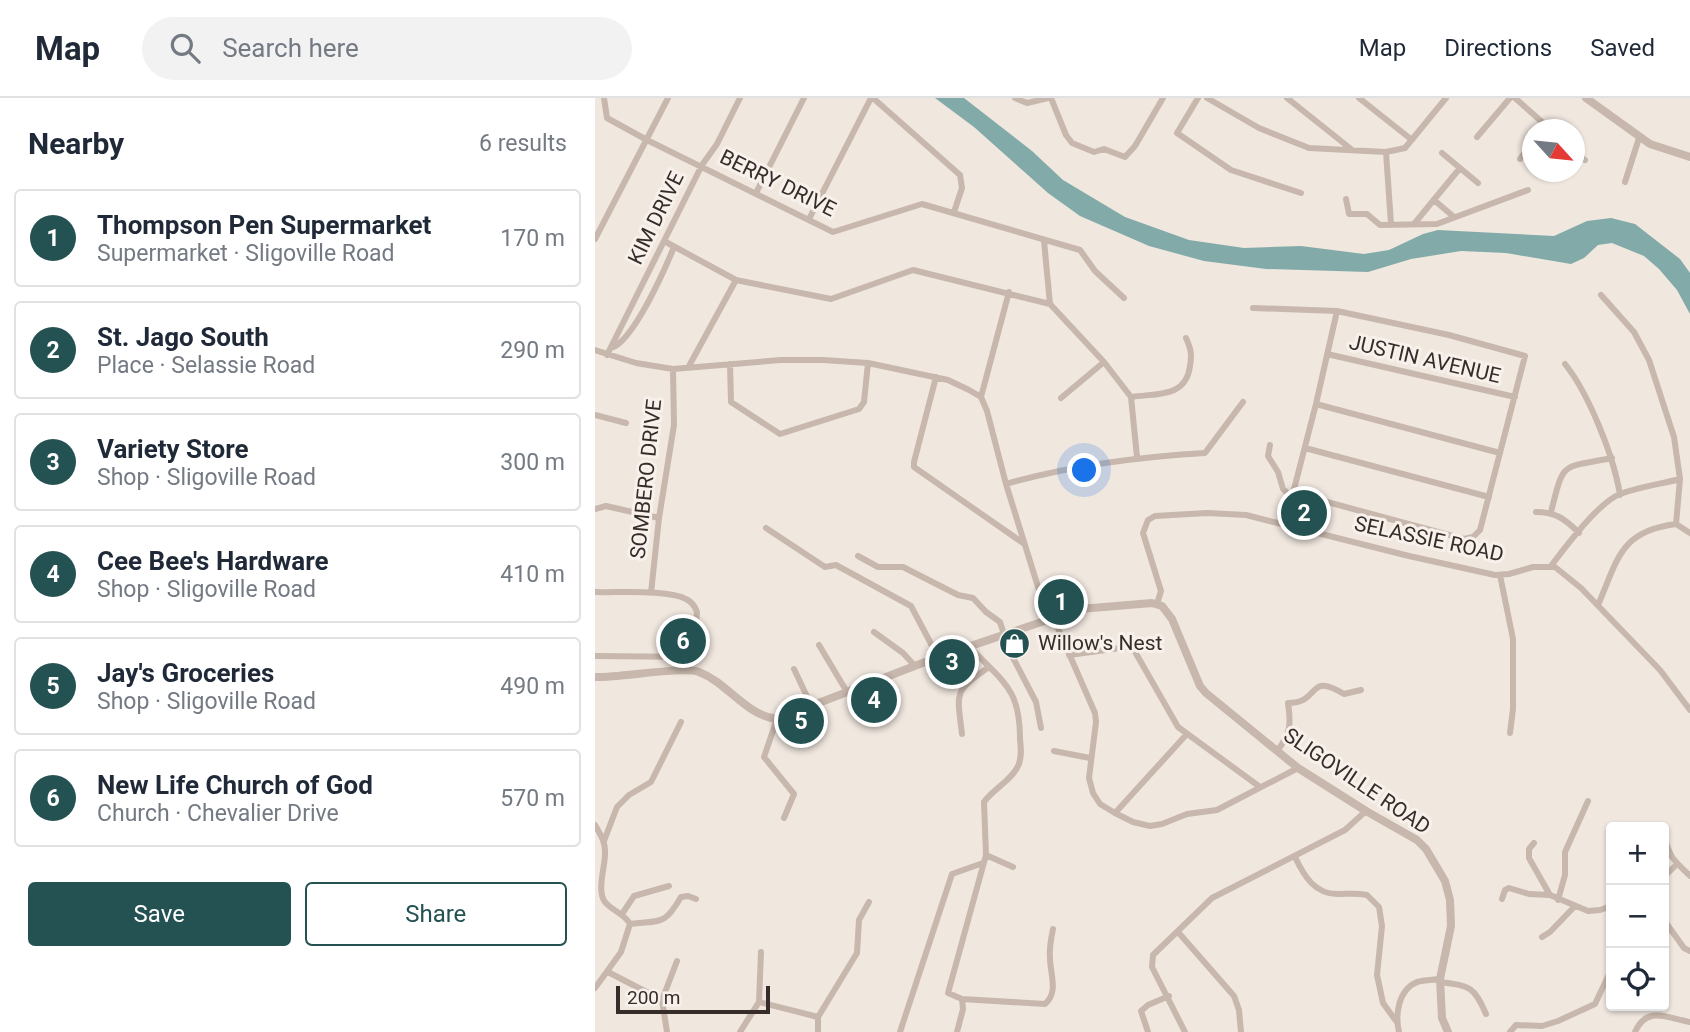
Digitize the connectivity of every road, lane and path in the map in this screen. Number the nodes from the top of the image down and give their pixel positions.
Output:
1 (604, 98) edge
2 (668, 98) edge
3 (740, 98) edge
4 (804, 98) edge
5 (872, 98) edge
6 (1015, 98) edge
7 (1049, 98) edge
8 (1163, 98) edge
9 (1198, 98) edge
10 (1207, 98) edge
11 (1287, 98) edge
12 (1359, 98) edge
13 (1435, 98) edge
14 (1512, 98) edge
15 (1586, 98) edge
16 (1444, 101) edge
17 (1536, 119) edge
18 (1478, 137) dead end
19 (1639, 138) junction
20 (647, 140) junction
21 (1412, 140) junction
22 (1353, 150) junction
23 (1386, 152) junction
24 (1442, 153) dead end
25 (1522, 156) edge
26 (1690, 157) edge
27 (1520, 159) dead end
28 (702, 166) junction
29 (1460, 168) junction
30 (1625, 182) dead end
31 (1478, 183) dead end
32 (1528, 190) dead end
33 (756, 193) junction
34 (1301, 193) dead end
35 (1346, 199) dead end
36 (1434, 200) junction
37 (954, 212) junction
38 (1454, 217) junction
39 (809, 219) junction
40 (1391, 224) junction
41 (1414, 224) junction
42 (595, 239) edge
43 (664, 241) junction
44 (1044, 241) junction
45 (674, 247) junction
46 (736, 280) junction
47 (1009, 292) junction
48 (1601, 295) dead end
49 (1124, 298) dead end
50 (1050, 304) junction
51 (1253, 308) dead end
52 (1337, 311) junction
53 (1186, 338) dead end
54 (595, 350) edge
55 (609, 351) junction
56 (1327, 354) junction
57 (1104, 362) junction
58 (868, 363) junction
59 (730, 364) junction
60 (1565, 364) dead end
61 (689, 366) junction
62 (673, 369) junction
63 (936, 377) junction
64 (981, 397) junction
65 (1131, 397) junction
66 (1515, 397) junction
67 (1061, 398) dead end
68 (1243, 402) dead end
69 (1316, 404) junction
70 (595, 415) edge
71 (626, 423) dead end
72 (1270, 445) dead end
73 (1305, 448) junction
74 (1500, 453) junction
75 (1137, 457) junction
76 (1612, 458) junction
77 (1680, 480) junction
78 (1006, 484) junction
79 (1619, 495) junction
80 (1293, 496) junction
81 (1489, 497) junction
82 (595, 509) edge
83 (1536, 512) dead end
84 (1551, 512) junction
85 (659, 518) junction
86 (1285, 524) junction
87 (1676, 524) junction
88 (766, 528) dead end
89 (1579, 533) junction
90 (1690, 533) edge
91 (1024, 544) junction
92 (858, 556) dead end
93 (1551, 566) junction
94 (1500, 575) junction
95 (595, 593) edge
96 (651, 593) junction
97 (1157, 604) junction
98 (1598, 605) junction
99 (1051, 618) junction
100 (874, 632) dead end
101 (1004, 635) junction
102 (820, 645) dead end
103 (970, 647) junction
104 (1069, 655) junction
105 (595, 656) edge
106 (938, 657) junction
107 (915, 666) junction
108 (989, 667) junction
109 (794, 669) dead end
110 (595, 677) edge
111 (1361, 690) dead end
112 (847, 692) junction
113 (812, 707) junction
114 (1690, 710) edge
115 (777, 719) junction
116 (681, 722) dead end
117 (1041, 728) dead end
118 (1510, 733) dead end
119 (963, 734) dead end
120 (1186, 735) junction
121 (1278, 750) junction
122 (1054, 751) dead end
123 (1090, 758) junction
124 (1298, 768) junction
125 (1260, 787) junction
126 (1588, 801) dead end
127 (1366, 811) junction
128 (1115, 813) junction
129 (784, 818) dead end
130 (595, 825) edge
131 (604, 841) junction
132 (1534, 843) dead end
133 (1669, 853) edge
134 (1295, 857) junction
135 (985, 859) junction
136 (1676, 865) junction
137 (1013, 867) dead end
138 (1669, 872) edge
139 (1690, 876) edge
140 (669, 886) dead end
141 (1550, 895) junction
142 (697, 899) dead end
143 (1502, 899) dead end
144 (1558, 900) junction
145 (869, 902) dead end
146 (1574, 906) junction
147 (1606, 907) edge
148 (622, 914) junction
149 (630, 924) junction
150 (1669, 927) edge
151 (1053, 929) dead end
152 (1178, 932) junction
153 (1542, 937) dead end
154 (1690, 951) edge
155 (761, 952) dead end
156 (677, 961) dead end
157 (608, 972) junction
158 (1440, 980) junction
159 (1606, 981) edge
160 (595, 987) edge
161 (1169, 996) junction
162 (962, 999) junction
163 (662, 1000) junction
164 (759, 1002) junction
165 (1486, 1014) dead end
166 (818, 1017) junction
167 (1397, 1021) junction
168 (1690, 1022) edge
169 (667, 1032) edge
170 (740, 1032) edge
171 (818, 1032) edge
172 (900, 1032) edge
173 (957, 1032) edge
174 (1148, 1032) edge
175 (1185, 1032) edge
176 (1241, 1032) edge
177 (1399, 1032) edge
178 (1448, 1032) edge
179 (1510, 1032) edge
180 (1636, 1032) edge

1 - 20 street, BERRY DRIVE
2 - 20 street
3 - 28 street, KIM DRIVE
4 - 33 street
5 - 37 street
5 - 39 street
6 - 7 street
7 - 8 street
9 - 34 street
10 - 22 street
11 - 22 street
12 - 21 street
13 - 16 street
14 - 17 street
14 - 18 street
15 - 19 street
16 - 21 street
19 - 26 street
19 - 30 street
20 - 28 street, BERRY DRIVE
20 - 42 street
21 - 23 street
22 - 23 street
23 - 40 street
24 - 29 street
25 - 27 street
28 - 33 street, BERRY DRIVE
28 - 43 street, KIM DRIVE
29 - 31 street
29 - 36 street
32 - 38 street
33 - 39 street, BERRY DRIVE
35 - 40 street
36 - 38 street
36 - 41 street
37 - 39 street, BERRY DRIVE
37 - 44 street, BERRY DRIVE
38 - 41 street
40 - 41 street
43 - 45 street
43 - 55 street, KIM DRIVE
44 - 49 street, BERRY DRIVE
44 - 50 street
45 - 46 street
45 - 55 street
46 - 47 street
46 - 61 street
47 - 50 street
47 - 64 street
48 - 77 street
50 - 57 street
51 - 52 street
52 - 56 street
52 - 66 street
53 - 65 street
54 - 55 street
55 - 62 street
56 - 66 street, JUSTIN AVENUE
56 - 69 street
57 - 65 street
57 - 67 street
58 - 59 street
58 - 59 street
58 - 63 street
59 - 61 street
60 - 76 street
61 - 62 street
62 - 85 street, SOMBERO DRIVE
63 - 64 street
63 - 91 street
64 - 78 street
65 - 75 street
66 - 74 street
68 - 75 street
69 - 73 street
69 - 74 street
70 - 71 street
72 - 80 street
73 - 80 street
73 - 81 street
74 - 81 street
75 - 78 street
76 - 79 street
76 - 84 street
77 - 79 street
77 - 87 street
78 - 91 street
79 - 89 street
80 - 81 street
80 - 86 street
82 - 85 street
83 - 84 street
84 - 89 street
85 - 96 street, SOMBERO DRIVE
86 - 94 street, SELASSIE ROAD
86 - 97 street, SELASSIE ROAD
87 - 90 street
87 - 98 street
88 - 106 street
89 - 93 street
91 - 99 street
92 - 101 street
93 - 94 street, SELASSIE ROAD
93 - 98 street
94 - 118 street
95 - 96 street
96 - 105 street
97 - 99 street
97 - 121 street, SLIGOVILLE ROAD
98 - 114 street
99 - 101 street
99 - 104 street
100 - 107 street
101 - 103 street
101 - 117 street
102 - 112 street
103 - 106 street
103 - 108 street
104 - 120 street
104 - 123 street
106 - 107 street
107 - 112 street
108 - 119 street
108 - 135 street
109 - 113 street
110 - 115 street
111 - 121 street
112 - 113 street
113 - 115 street
115 - 129 street
116 - 131 street
120 - 125 street
120 - 128 street
121 - 124 street, SLIGOVILLE ROAD
122 - 123 street
123 - 128 street
124 - 125 street
124 - 127 street, SLIGOVILLE ROAD
125 - 128 street
126 - 144 street
127 - 134 street
127 - 158 street, SLIGOVILLE ROAD
130 - 131 street
131 - 148 street
132 - 141 street
133 - 136 street
134 - 152 street
134 - 167 street
135 - 137 street
135 - 162 street
135 - 172 street
136 - 138 street
136 - 139 street
140 - 148 street
141 - 143 street
141 - 144 street
142 - 149 street
144 - 146 street
145 - 166 street
146 - 147 street
146 - 153 street
148 - 149 street
149 - 157 street
150 - 154 street
151 - 162 street
152 - 161 street
152 - 176 street
155 - 164 street
156 - 163 street
157 - 160 street
157 - 163 street
158 - 165 street
158 - 167 street
158 - 178 street, SLIGOVILLE ROAD
159 - 179 street
161 - 174 street
161 - 175 street
162 - 173 street
163 - 169 street
164 - 166 street
164 - 170 street
166 - 171 street
167 - 177 street
168 - 180 street

